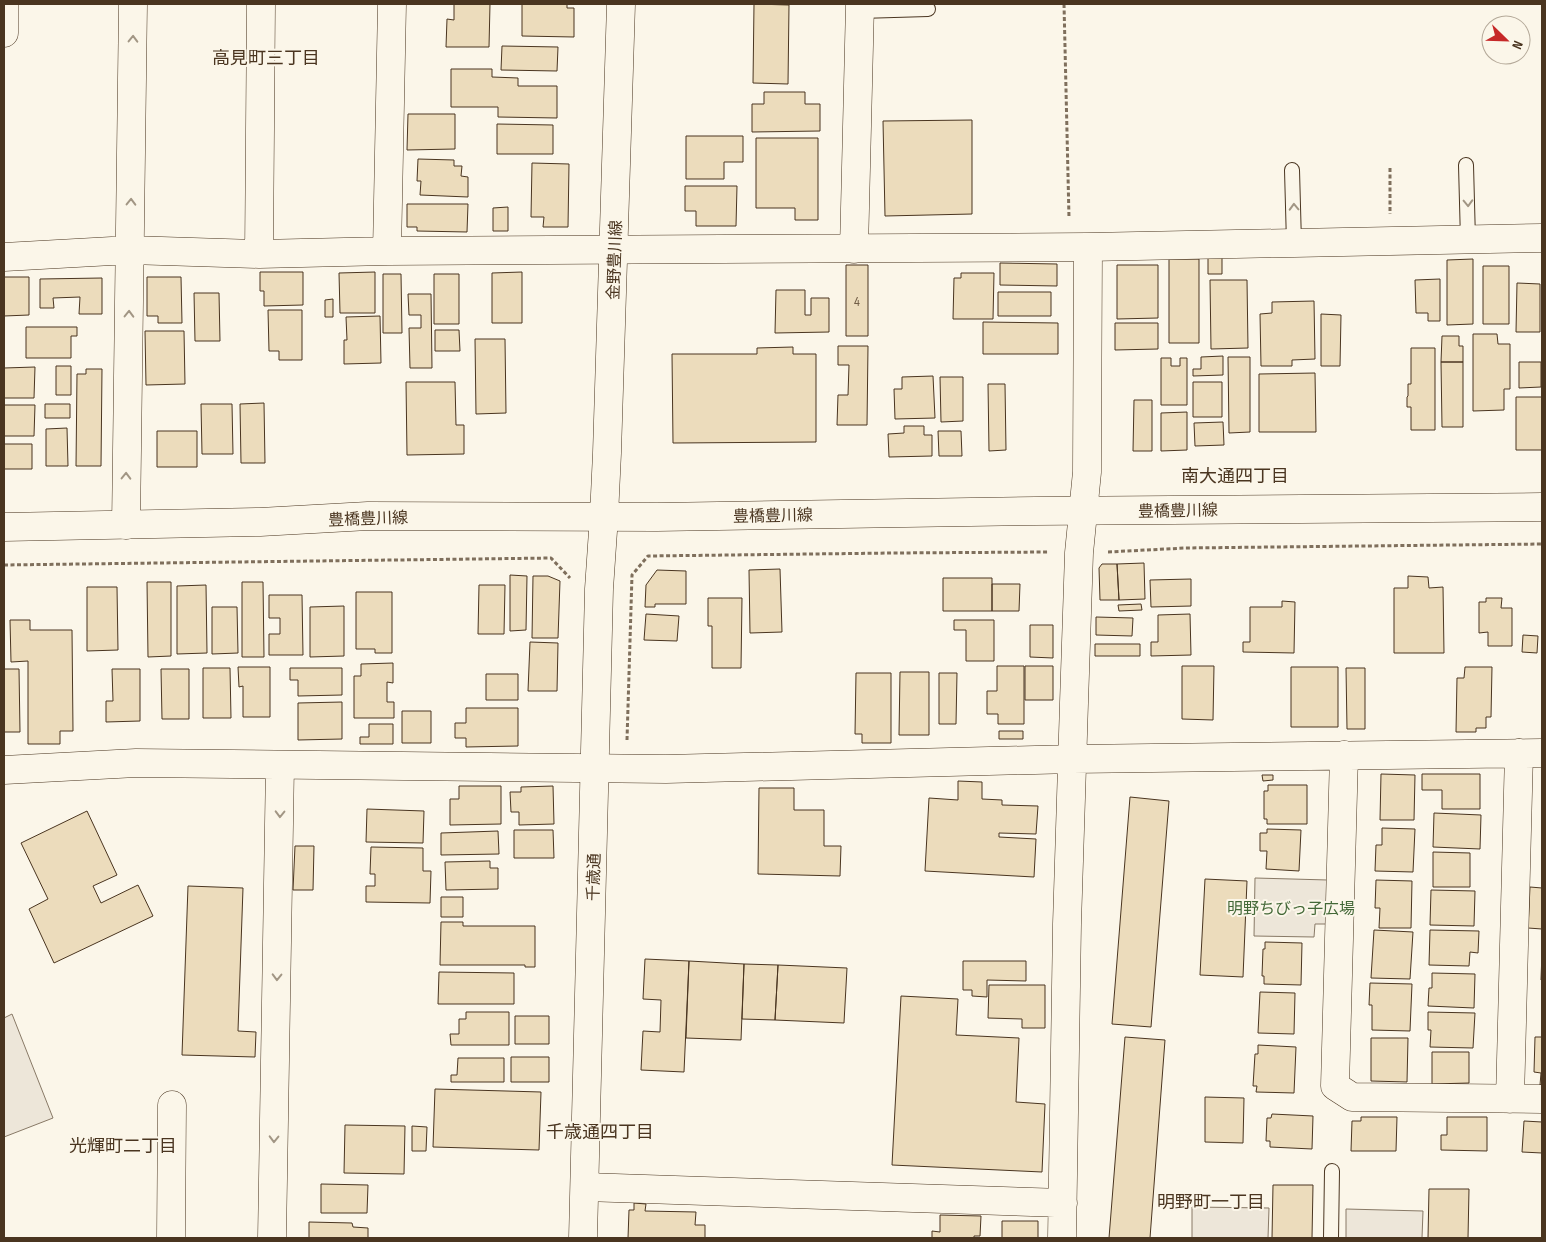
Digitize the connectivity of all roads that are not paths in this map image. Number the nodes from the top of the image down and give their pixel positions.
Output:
1 (4, 4) edge
2 (133, 4) edge
3 (261, 4) edge
4 (392, 4) edge
5 (621, 4) edge
6 (860, 7) edge
7 (928, 9) dead end
8 (4, 33) edge
9 (1466, 165) dead end
10 (1292, 170) dead end
11 (1542, 238) edge
12 (1468, 240) junction
13 (1294, 244) junction
14 (1088, 248) junction
15 (854, 249) junction
16 (130, 250) junction
17 (614, 250) junction
18 (388, 252) junction
19 (259, 254) junction
20 (4, 257) edge
21 (1542, 507) edge
22 (1083, 511) junction
23 (604, 516) junction
24 (126, 525) junction
25 (4, 527) edge
26 (1531, 753) edge
27 (1344, 755) junction
28 (1072, 759) junction
29 (280, 765) junction
30 (596, 768) junction
31 (4, 770) edge
32 (1510, 1100) junction
33 (1542, 1100) edge
34 (172, 1106) dead end
35 (1332, 1171) dead end
36 (585, 1187) junction
37 (1063, 1203) junction
38 (171, 1238) edge
39 (272, 1238) edge
40 (583, 1238) edge
41 (1062, 1238) edge
42 (1332, 1238) edge

1 - 8 street
16 -> 2 street
3 - 19 street
4 - 18 street
5 - 17 street, 金野豊川線
6 - 7 lane
6 - 15 street
9 -> 12 lane
13 -> 10 lane
11 - 12 street
12 - 13 street
13 - 14 street
14 - 15 street
14 - 22 street
15 - 17 street
16 - 19 street
16 - 20 street
24 -> 16 street
17 - 18 street
17 - 23 street, 金野豊川線
18 - 19 street
21 - 22 street, 豊橋豊川線
22 - 23 street, 豊橋豊川線
22 - 28 street
23 - 24 street, 豊橋豊川線
23 - 30 street, 千歳通
24 - 25 street, 豊橋豊川線
26 - 27 street
26 - 32 street
27 - 28 street
27 - 32 street
28 - 30 street
28 - 37 street
29 - 30 street
29 - 31 street
29 -> 39 street
30 - 36 street, 千歳通
32 - 33 street
34 - 38 street
35 - 42 lane
36 - 37 street
36 - 40 street, 千歳通
37 - 41 street

